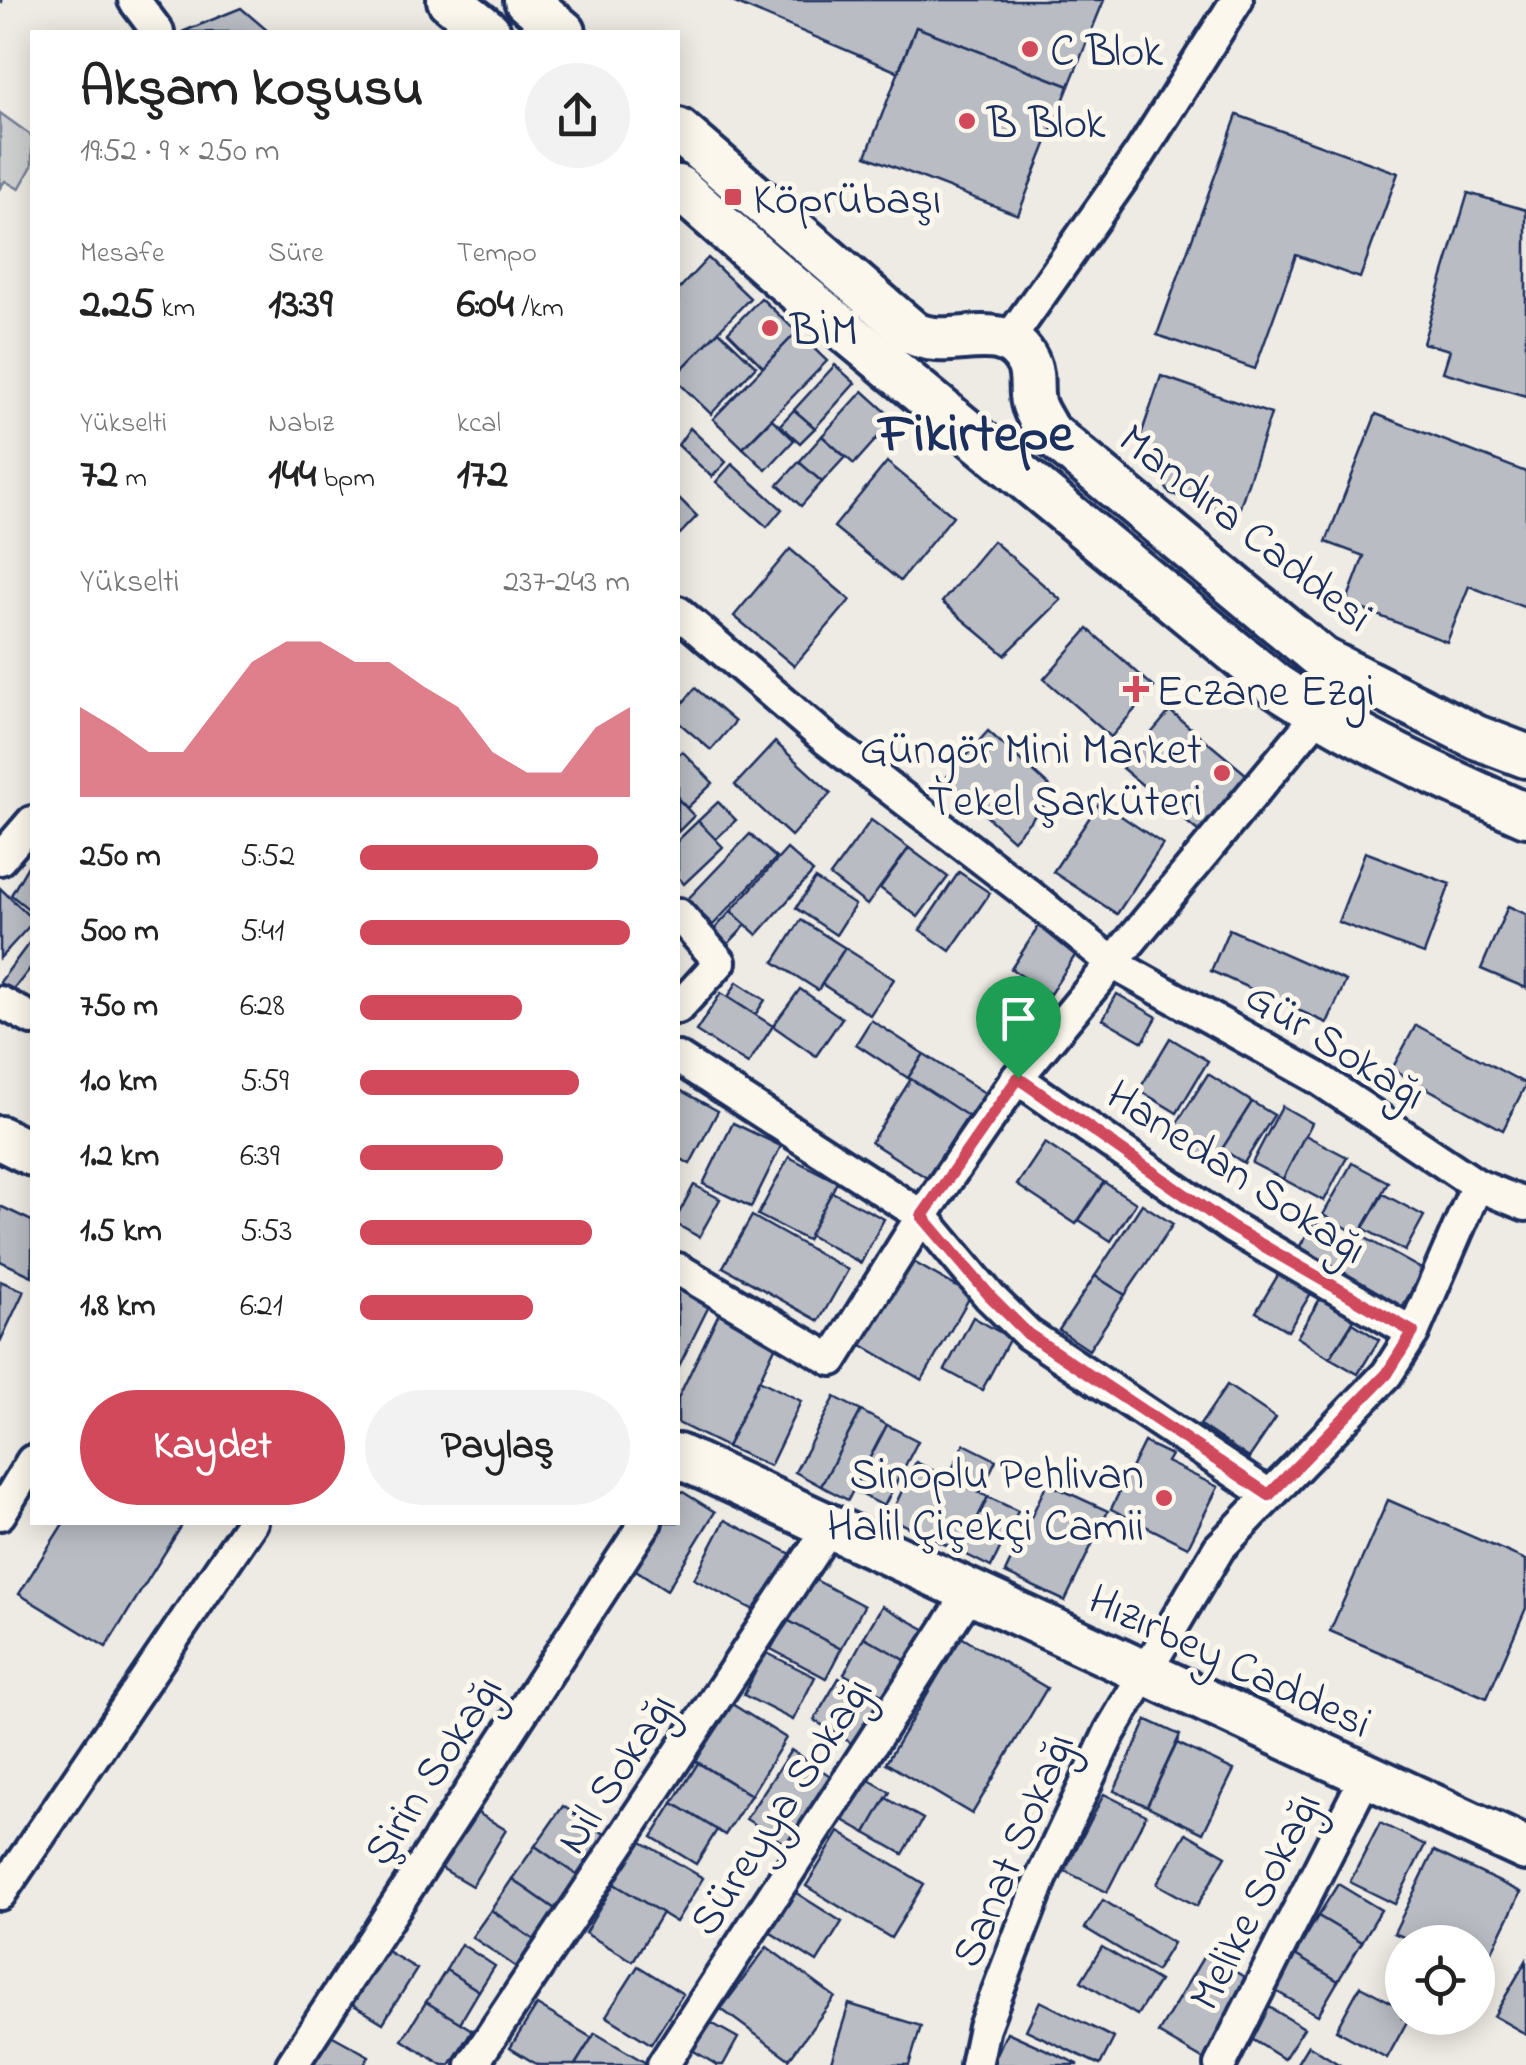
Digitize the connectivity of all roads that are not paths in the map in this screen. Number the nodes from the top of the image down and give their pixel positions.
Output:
1 (134, 0) edge
2 (450, 0) edge
3 (526, 0) edge
4 (1237, 0) edge
5 (156, 30) edge
6 (487, 30) edge
7 (562, 30) edge
8 (680, 132) edge
9 (680, 189) edge
10 (964, 339) junction
11 (1008, 341) junction
12 (1032, 389) junction
13 (959, 422) junction
14 (680, 614) edge
15 (1318, 714) junction
16 (1526, 756) edge
17 (1526, 815) edge
18 (30, 824) edge
19 (0, 859) edge
20 (680, 916) edge
21 (1114, 964) junction
22 (0, 1002) edge
23 (680, 1006) edge
24 (30, 1019) edge
25 (680, 1059) edge
26 (1018, 1078) junction
27 (1477, 1185) junction
28 (1526, 1205) edge
29 (922, 1216) junction
30 (680, 1270) edge
31 (1413, 1332) junction
32 (680, 1463) edge
33 (30, 1464) edge
34 (1269, 1495) junction
35 (0, 1514) edge
36 (250, 1525) edge
37 (644, 1525) edge
38 (829, 1528) junction
39 (969, 1594) junction
40 (1144, 1674) junction
41 (1366, 1776) junction
42 (1526, 1849) edge
43 (0, 1894) edge
44 (292, 2065) edge
45 (472, 2065) edge
46 (663, 2065) edge
47 (976, 2065) edge
48 (1220, 2065) edge

1 - 5 street
2 - 6 main road
3 - 7 main road
4 - 11 street
8 - 10 main road
9 - 13 main road
10 - 11 main road
10 - 13 main road
11 - 12 main road, Mandıra Caddesi
12 - 13 main road
12 - 16 main road, Mandıra Caddesi
13 - 15 main road
14 - 21 street, Gür Sokağı
15 - 17 main road
15 - 21 street
18 - 19 street
20 - 23 street
21 - 26 street
21 - 27 street, Gür Sokağı
22 - 24 street
25 - 29 street
26 - 29 street
26 - 31 street, Hanedan Sokağı
27 - 28 street, Gür Sokağı
27 - 31 street
29 - 30 street
29 - 34 street
31 - 34 street
32 - 38 main road, Hızırbey Caddesi
33 - 35 street
34 - 40 street
36 - 43 street
37 - 44 street, Şirin Sokağı
38 - 39 main road, Hızırbey Caddesi
38 - 45 street, Nil Sokağı
39 - 40 main road, Hızırbey Caddesi
39 - 46 street, Süreyya Sokağı
40 - 41 main road, Hızırbey Caddesi
40 - 47 street, Sanat Sokağı
41 - 42 main road, Hızırbey Caddesi
41 - 48 street, Melike Sokağı

